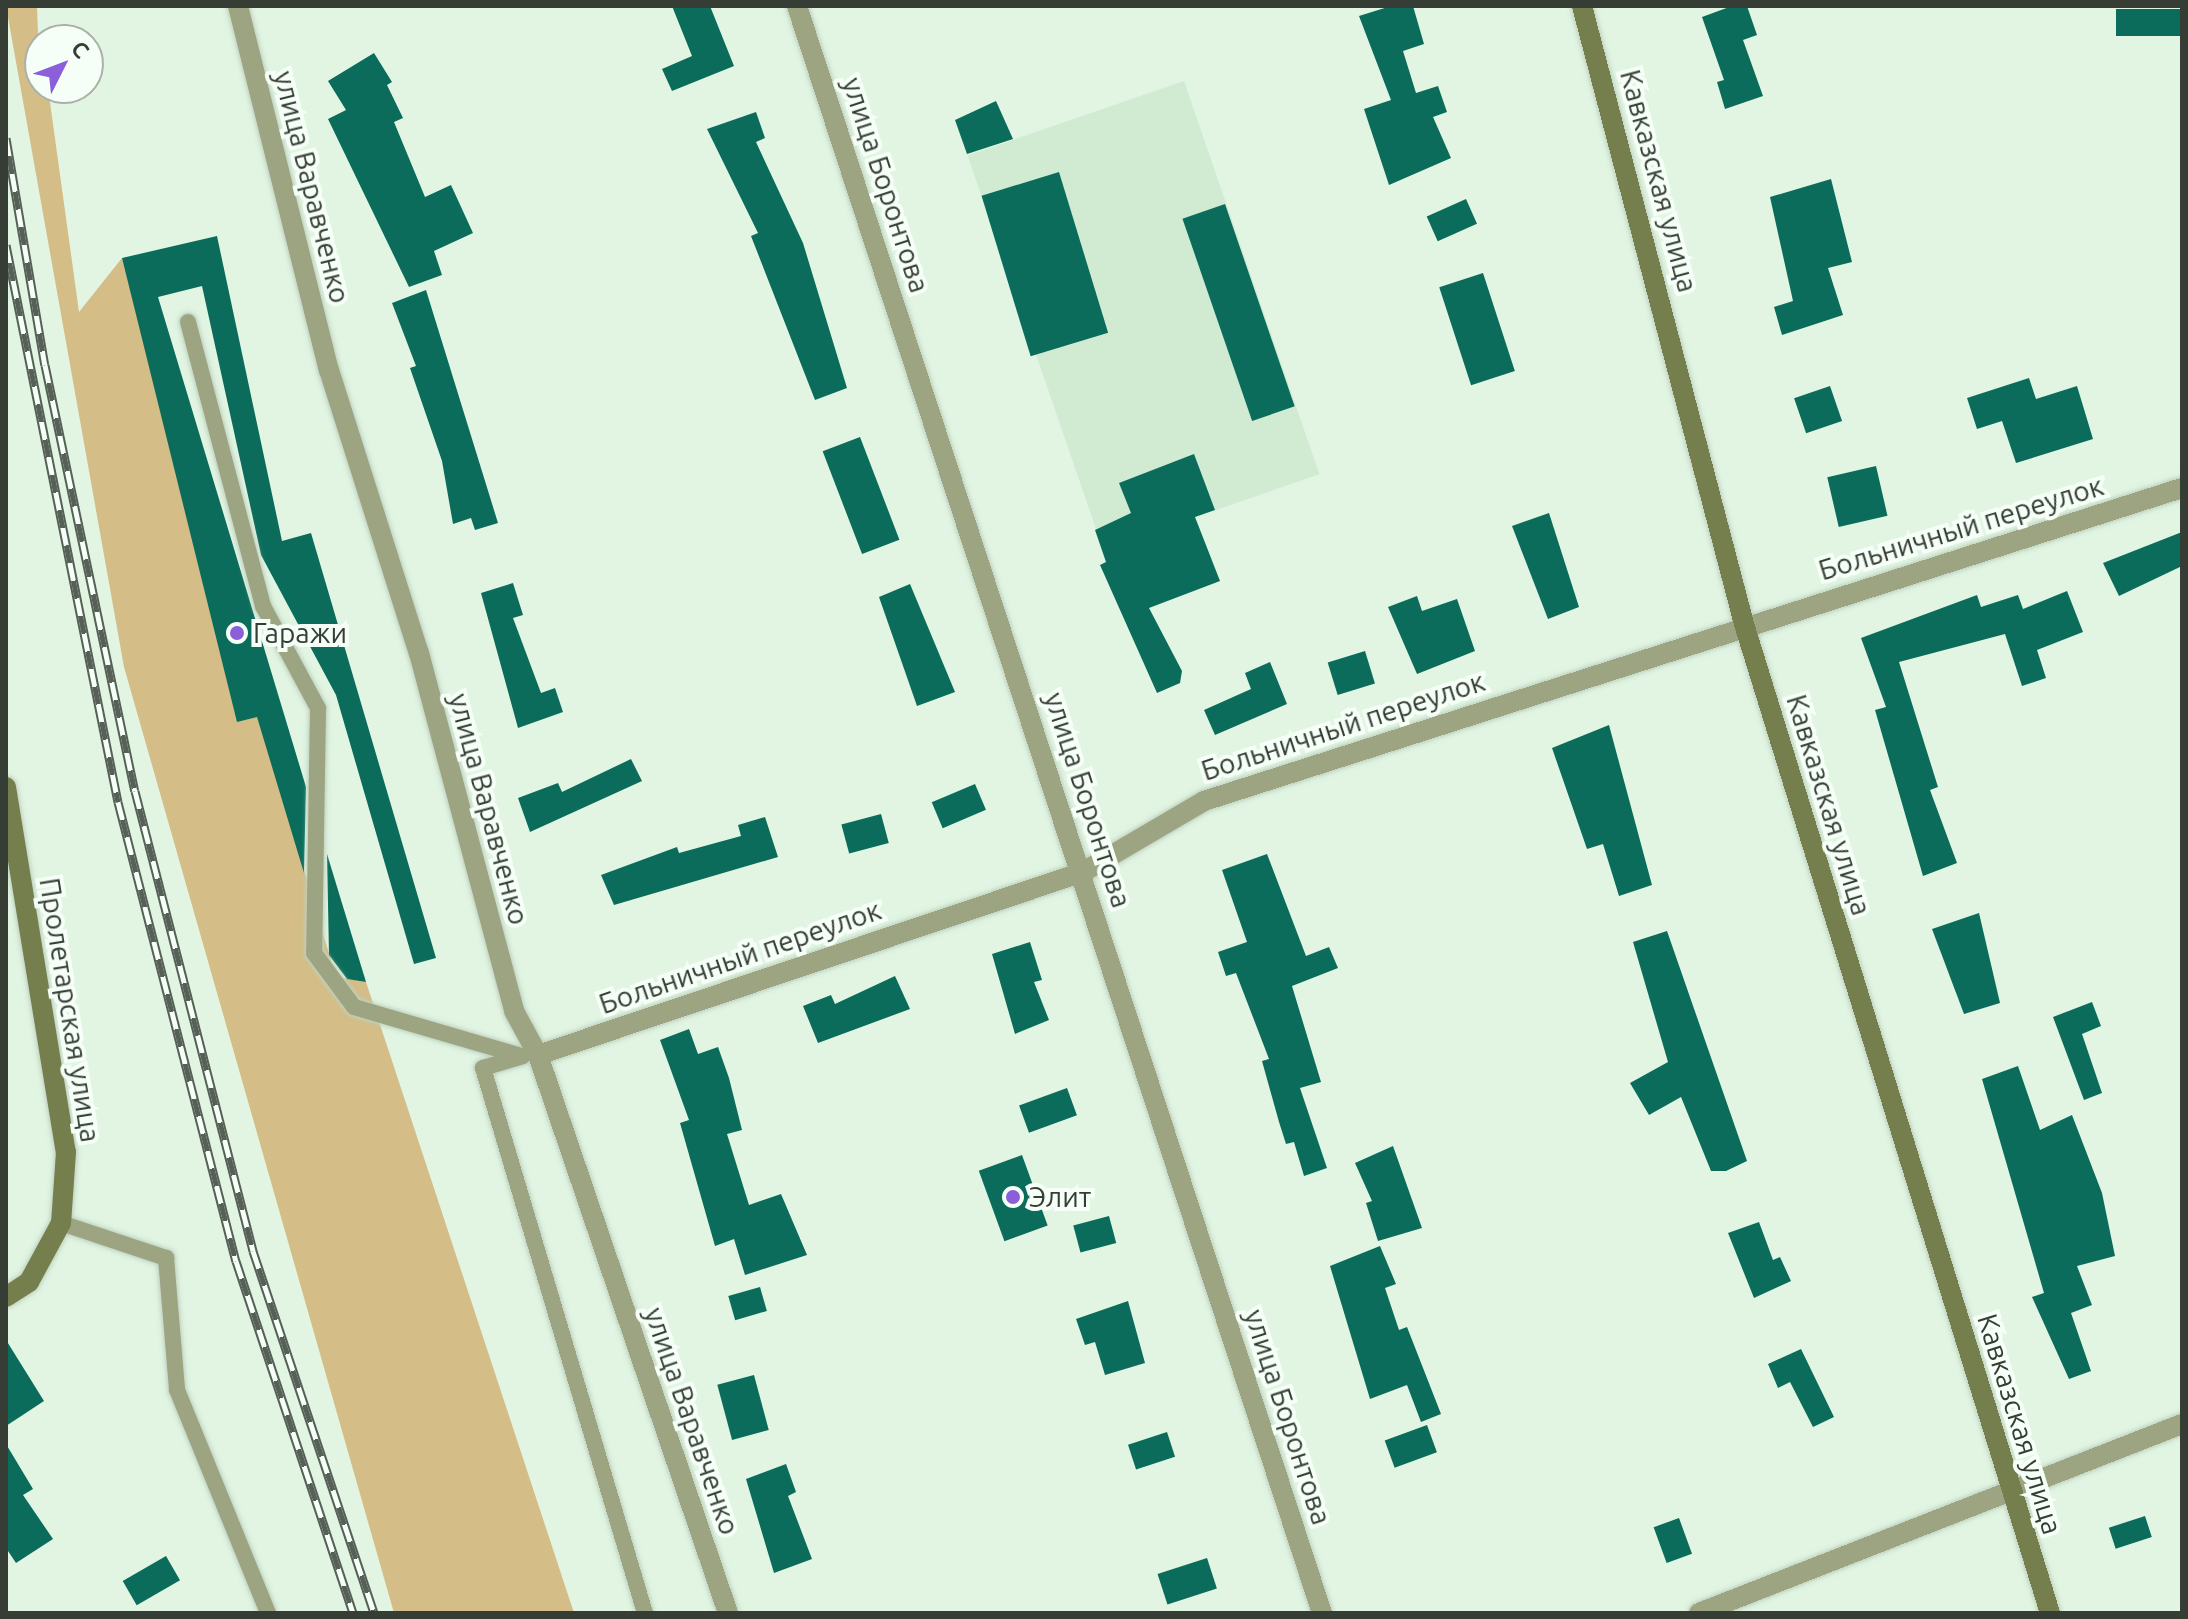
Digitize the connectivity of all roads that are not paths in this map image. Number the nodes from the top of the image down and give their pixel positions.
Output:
1 (238, 6) edge
2 (797, 6) edge
3 (1582, 6) edge
4 (188, 322) dead end
5 (2182, 488) edge
6 (1744, 624) junction
7 (6, 787) edge
8 (1083, 872) junction
9 (530, 1055) junction
10 (61, 1223) junction
11 (6, 1297) edge
12 (2182, 1424) edge
13 (2011, 1492) junction
14 (268, 1613) edge
15 (645, 1613) edge
16 (728, 1613) edge
17 (1322, 1613) edge
18 (1699, 1613) edge
19 (2050, 1613) edge

1 - 9 street, улица Варавченко
2 - 8 street, улица Боронтова
3 - 6 street, Кавказская улица
4 - 9 lane
5 - 6 street, Больничный переулок
6 - 8 street, Больничный переулок
6 - 13 street, Кавказская улица
7 - 10 street, Пролетарская улица
8 - 9 street, Больничный переулок
8 - 17 street, улица Боронтова
9 - 15 lane
9 - 16 street, улица Варавченко
10 - 11 street, Пролетарская улица
10 - 14 lane
12 - 13 street
13 - 18 street
13 - 19 street, Кавказская улица

